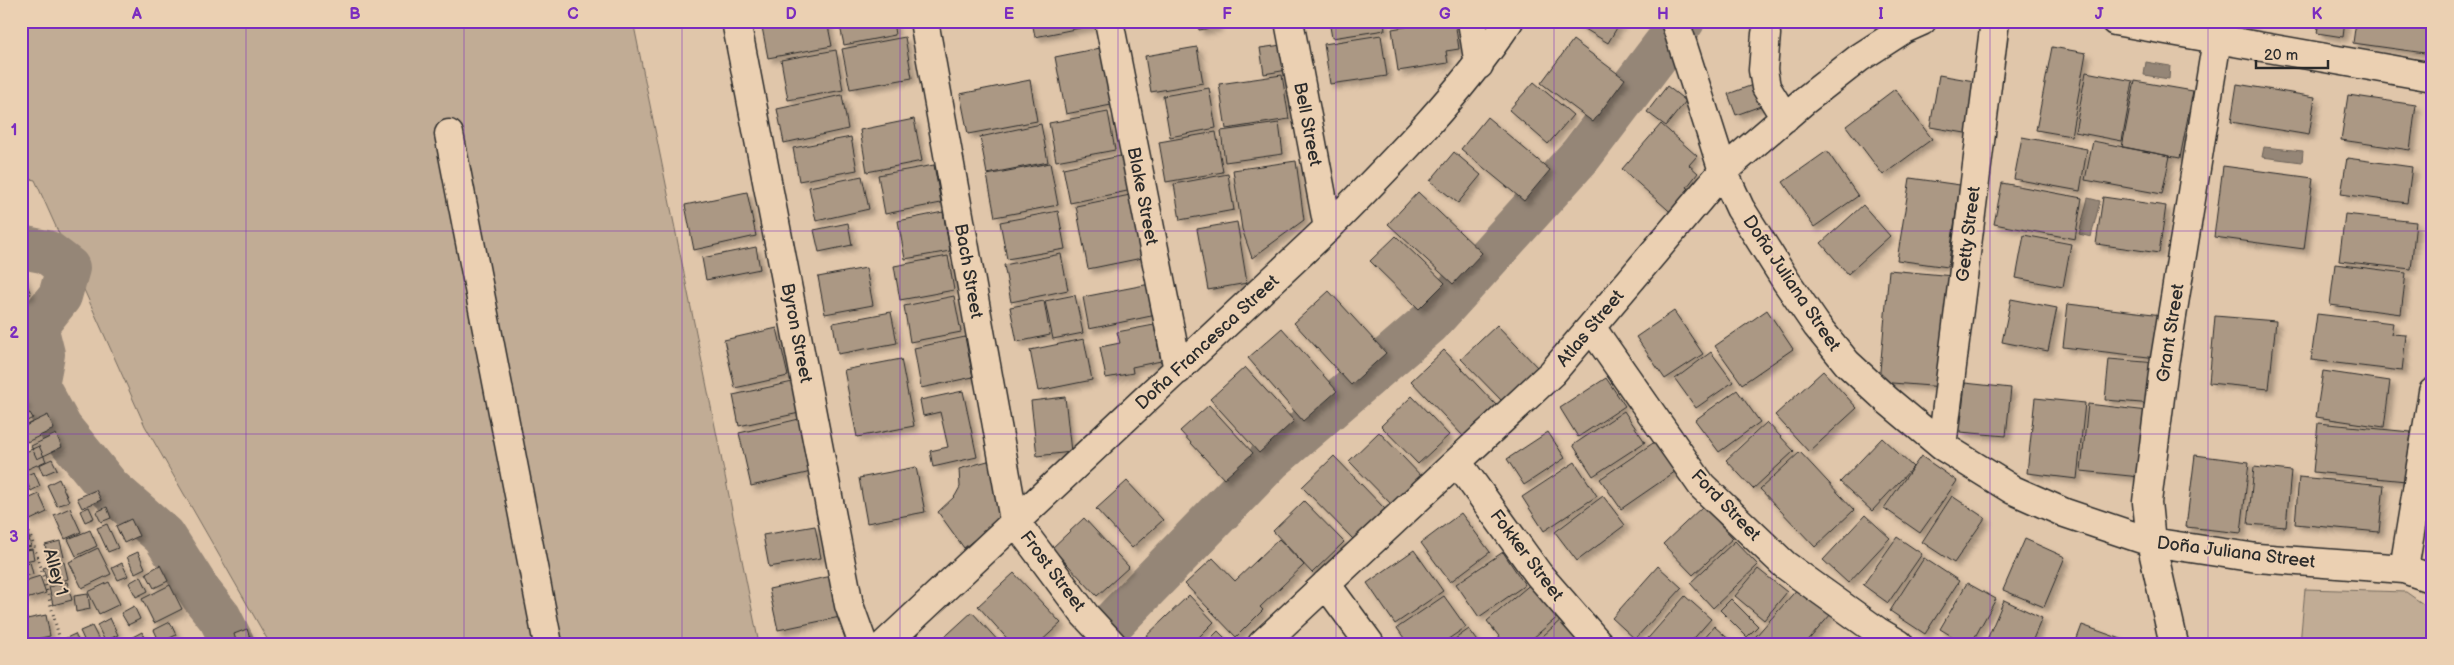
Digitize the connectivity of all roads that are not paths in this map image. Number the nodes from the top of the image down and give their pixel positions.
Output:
1 (736, 21) edge
2 (924, 21) edge
3 (1109, 21) edge
4 (1288, 21) edge
5 (1472, 21) edge
6 (1509, 21) edge
7 (1675, 21) edge
8 (1922, 21) edge
9 (1995, 21) edge
10 (2115, 21) edge
11 (2219, 30) edge
12 (1766, 34) dead end
13 (1480, 65) junction
14 (2433, 77) edge
15 (1785, 118) junction
16 (450, 134) dead end
17 (1723, 171) junction
18 (1328, 228) junction
19 (1591, 327) junction
20 (1178, 370) junction
21 (2433, 392) edge
22 (1942, 446) junction
23 (1458, 463) junction
24 (1014, 520) junction
25 (2151, 542) junction
26 (2404, 569) junction
27 (2433, 579) edge
28 (1326, 584) junction
29 (548, 644) edge
30 (863, 644) edge
31 (885, 644) edge
32 (1112, 644) edge
33 (1262, 644) edge
34 (1370, 644) edge
35 (1599, 644) edge
36 (1899, 644) edge
37 (2174, 644) edge

1 - 30 street, Byron Street
2 - 24 street, Bach Street
3 - 20 street, Blake Street
4 - 18 street, Bell Street
5 - 13 street
6 - 13 street, Doña Francesca Street
7 - 17 street, Doña Juliana Street
8 - 15 street, Atlas Street
9 - 22 street, Getty Street
10 - 11 street
11 - 14 street
11 - 25 street, Grant Street
12 - 15 street
13 - 18 street, Doña Francesca Street
15 - 17 street, Atlas Street
16 - 29 street
17 - 19 street, Atlas Street
17 - 22 street, Doña Juliana Street
18 - 20 street, Doña Francesca Street
19 - 23 street, Atlas Street
19 - 36 street, Ford Street
20 - 24 street, Doña Francesca Street
21 - 26 street
22 - 25 street, Doña Juliana Street
23 - 28 street, Atlas Street
23 - 35 street, Fokker Street
24 - 31 street, Doña Francesca Street
24 - 32 street, Frost Street
25 - 26 street, Doña Juliana Street
25 - 37 street, Grant Street
26 - 27 street, Doña Juliana Street
28 - 33 street, Atlas Street
28 - 34 street

